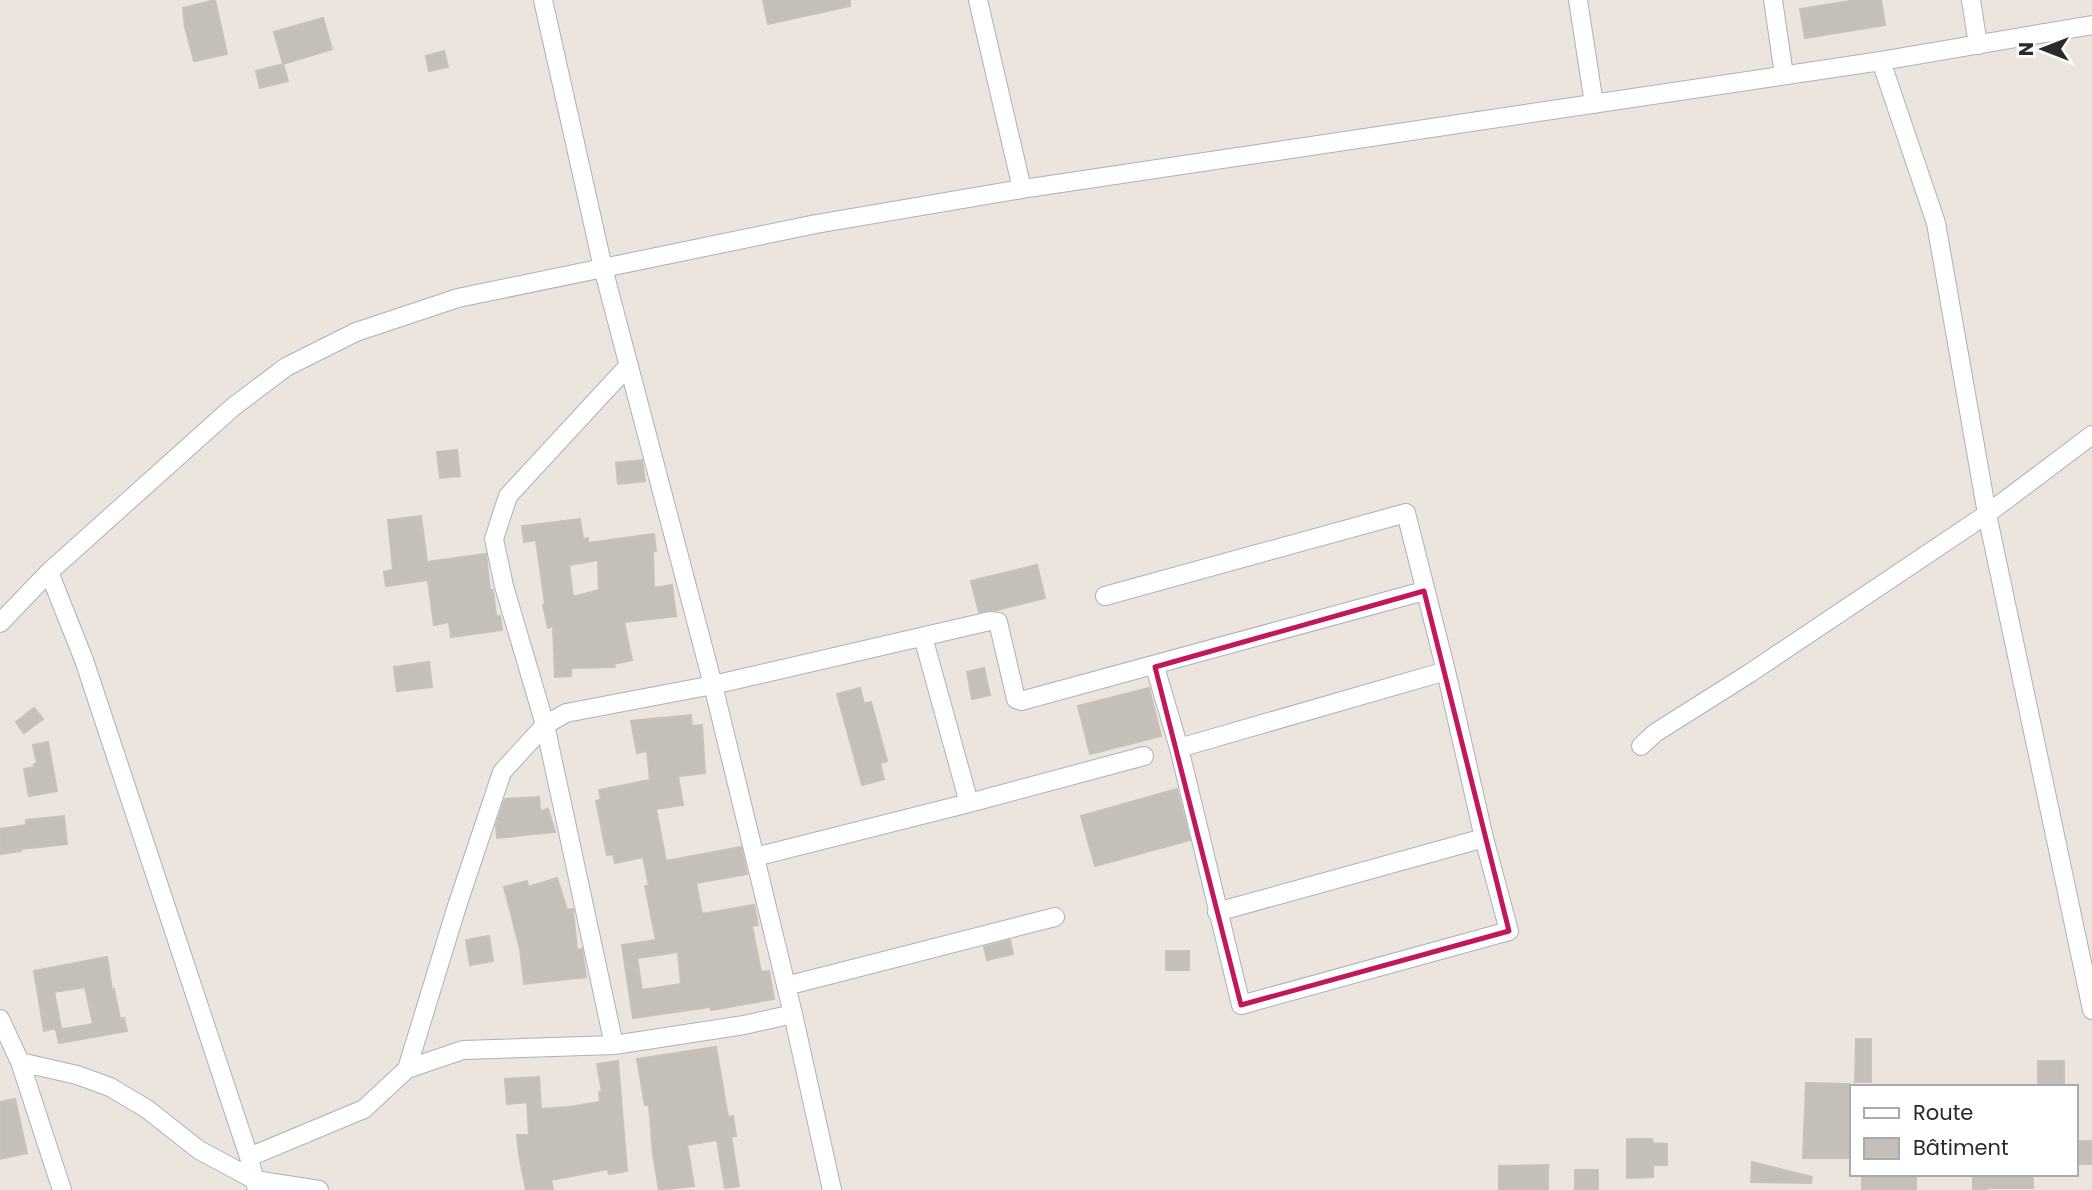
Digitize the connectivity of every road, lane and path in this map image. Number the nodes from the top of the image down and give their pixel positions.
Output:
1 (543, 0) edge
2 (978, 0) edge
3 (1578, 0) edge
4 (1773, 0) edge
5 (1970, 0) edge
6 (2092, 25) edge
7 (1978, 45) junction
8 (1881, 61) junction
9 (1784, 75) junction
10 (1594, 104) junction
11 (1022, 189) junction
12 (603, 268) junction
13 (629, 365) junction
14 (2092, 435) edge
15 (1987, 514) junction
16 (49, 572) junction
17 (1424, 591) junction
18 (1105, 596) dead end
19 (0, 623) edge
20 (923, 637) junction
21 (1155, 667) junction
22 (1446, 671) junction
23 (713, 685) junction
24 (545, 725) junction
25 (1641, 746) dead end
26 (1179, 748) junction
27 (1144, 756) dead end
28 (970, 803) junction
29 (1484, 838) junction
30 (755, 858) junction
31 (1217, 912) junction
32 (1055, 917) dead end
33 (2084, 940) edge
34 (786, 986) junction
35 (2092, 1010) edge
36 (793, 1014) junction
37 (0, 1018) edge
38 (614, 1045) junction
39 (20, 1062) junction
40 (407, 1069) junction
41 (249, 1157) junction
42 (256, 1185) edge
43 (62, 1190) edge
44 (319, 1190) edge
45 (832, 1190) edge

1 - 12 street
2 - 11 street
3 - 10 street
4 - 9 street
5 - 7 street
6 - 7 street
7 - 8 street
8 - 9 street
8 - 15 street
9 - 10 street
10 - 11 street
11 - 12 street
12 - 13 street
12 - 16 street
13 - 23 street
13 - 24 street
14 - 15 street
15 - 25 street
15 - 33 street
16 - 19 street
16 - 41 street
17 - 18 street
17 - 21 street
17 - 22 street
20 - 21 street
20 - 23 street
20 - 28 street
21 - 26 street
22 - 26 street
22 - 29 street
23 - 24 street
23 - 30 street
24 - 38 street
24 - 40 street
26 - 31 street
27 - 28 street
28 - 30 street
29 - 31 street
29 - 31 street
30 - 34 street
32 - 34 street
33 - 35 street
34 - 36 street
36 - 38 street
36 - 45 street
37 - 39 street
38 - 40 street
39 - 42 street
39 - 43 street
40 - 41 street
41 - 42 street
42 - 44 street

